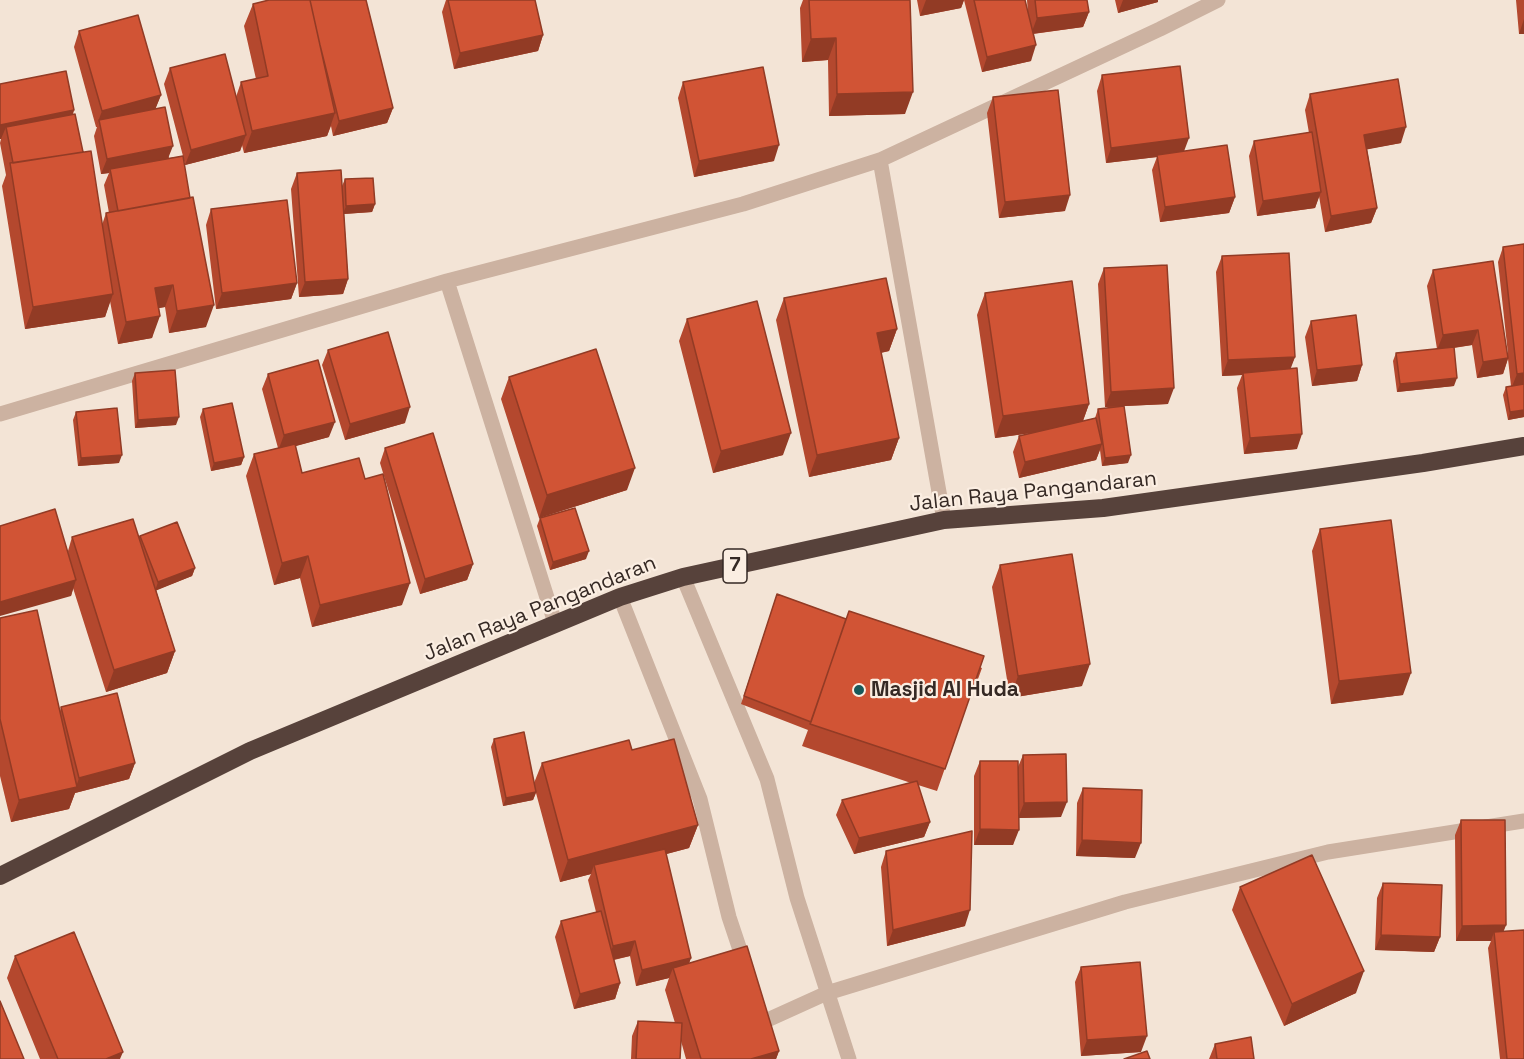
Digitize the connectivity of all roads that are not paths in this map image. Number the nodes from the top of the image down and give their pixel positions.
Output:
1 (1218, 0) edge
2 (880, 160) junction
3 (447, 281) junction
4 (0, 414) edge
5 (1524, 446) edge
6 (944, 520) junction
7 (683, 577) junction
8 (620, 597) junction
9 (555, 623) junction
10 (1524, 821) edge
11 (0, 876) edge
12 (750, 980) edge
13 (827, 993) junction
14 (763, 1022) edge
15 (849, 1059) edge

1 - 2 street
2 - 3 street
2 - 6 street
3 - 4 street
3 - 9 street
5 - 6 highway, Jalan Raya Pangandaran / 7
6 - 7 highway, Jalan Raya Pangandaran / 7
7 - 8 highway, Jalan Raya Pangandaran / 7
7 - 13 street
8 - 9 highway, Jalan Raya Pangandaran / 7
8 - 12 street
9 - 11 highway, Jalan Raya Pangandaran / 7
10 - 13 street
13 - 14 street
13 - 15 street

